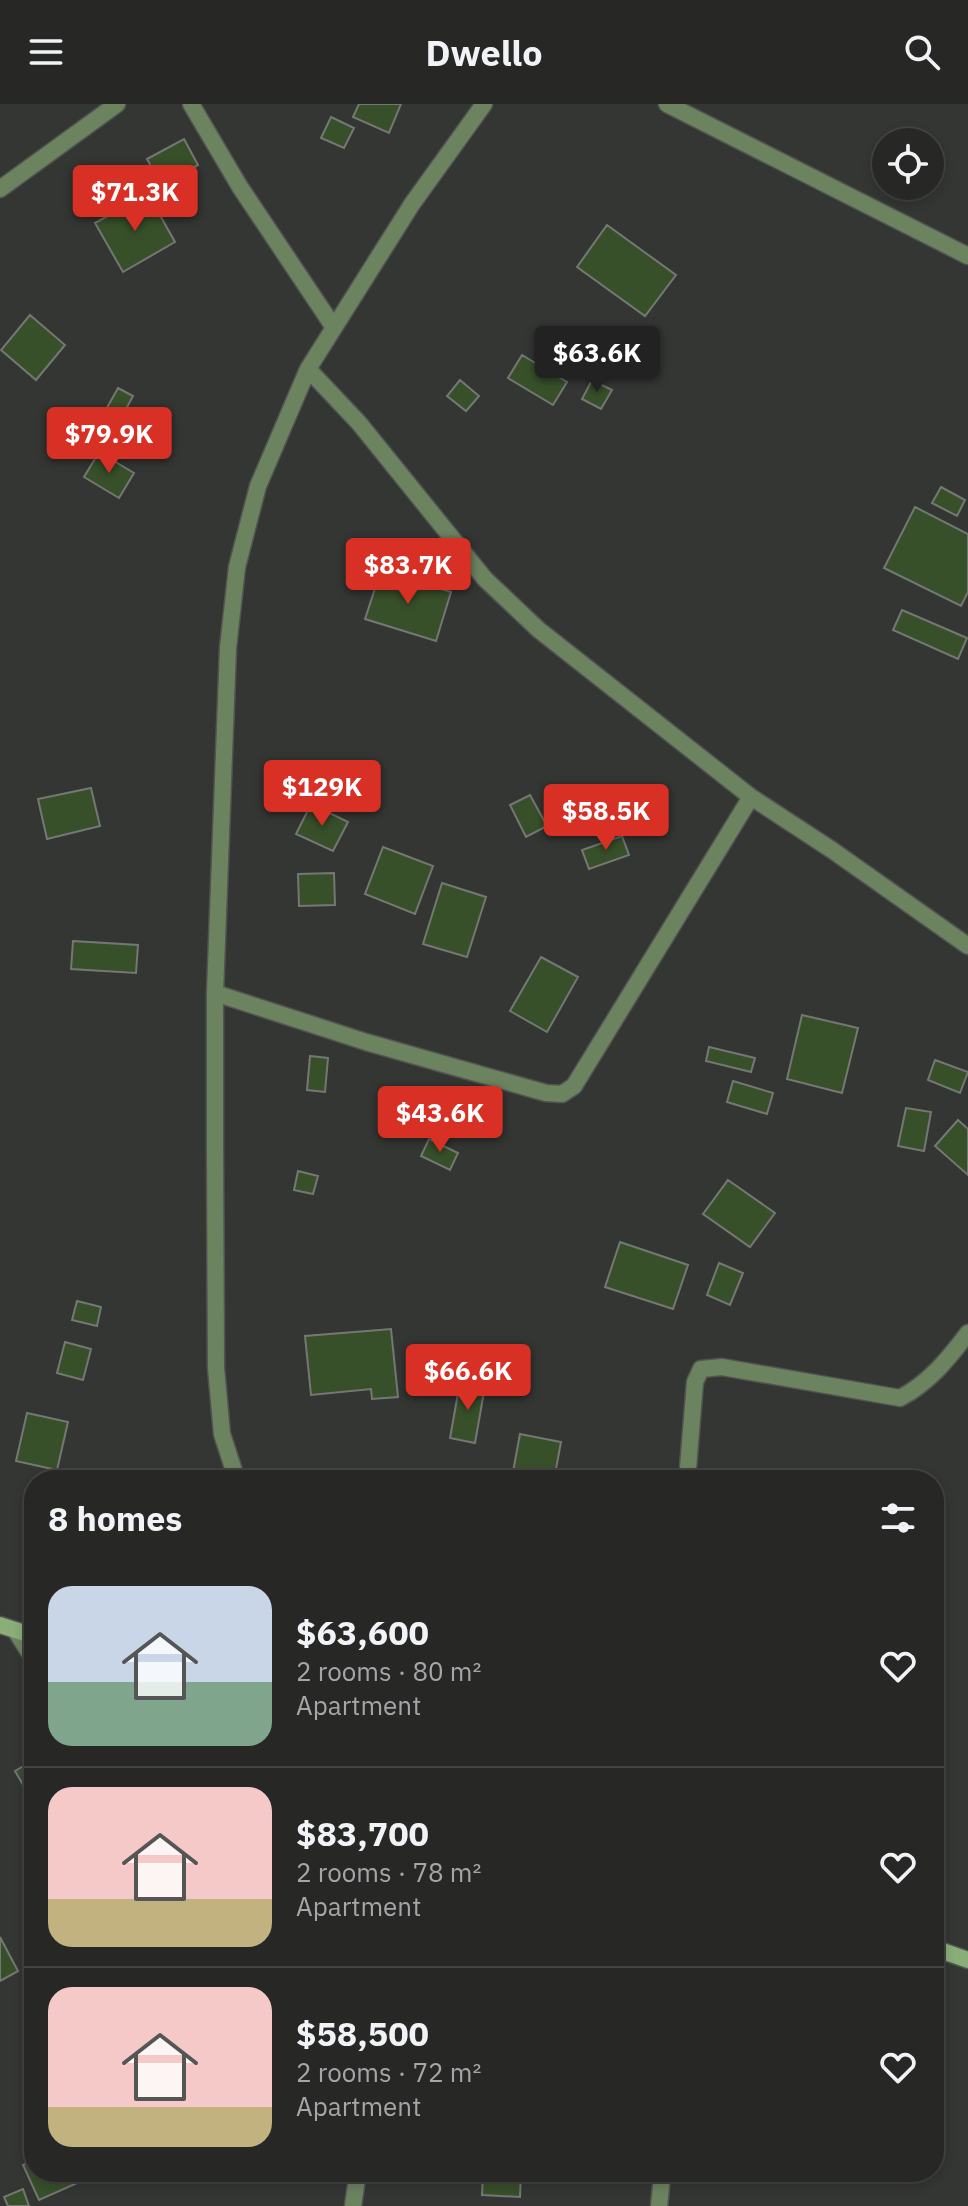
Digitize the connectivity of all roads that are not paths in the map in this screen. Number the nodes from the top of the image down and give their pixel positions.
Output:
1 (117, 104) edge
2 (191, 104) edge
3 (484, 104) edge
4 (667, 104) edge
5 (686, 108) edge
6 (0, 189) edge
7 (968, 256) edge
8 (333, 326) junction
9 (308, 369) junction
10 (751, 797) junction
11 (968, 946) edge
12 (215, 993) junction
13 (968, 1333) edge
14 (234, 1470) edge
15 (688, 1470) edge
16 (7, 1627) edge
17 (24, 1648) edge
18 (944, 1952) edge
19 (968, 1960) edge
20 (357, 2182) edge
21 (661, 2182) edge
22 (353, 2206) edge
23 (659, 2206) edge

1 - 6 street
2 - 8 street
3 - 8 street
4 - 5 street
5 - 7 street
8 - 9 street
9 - 10 street
9 - 12 street
10 - 11 street
10 - 12 street
12 - 14 street
13 - 15 street
16 - 17 street
18 - 19 main road
20 - 22 street
21 - 23 street

